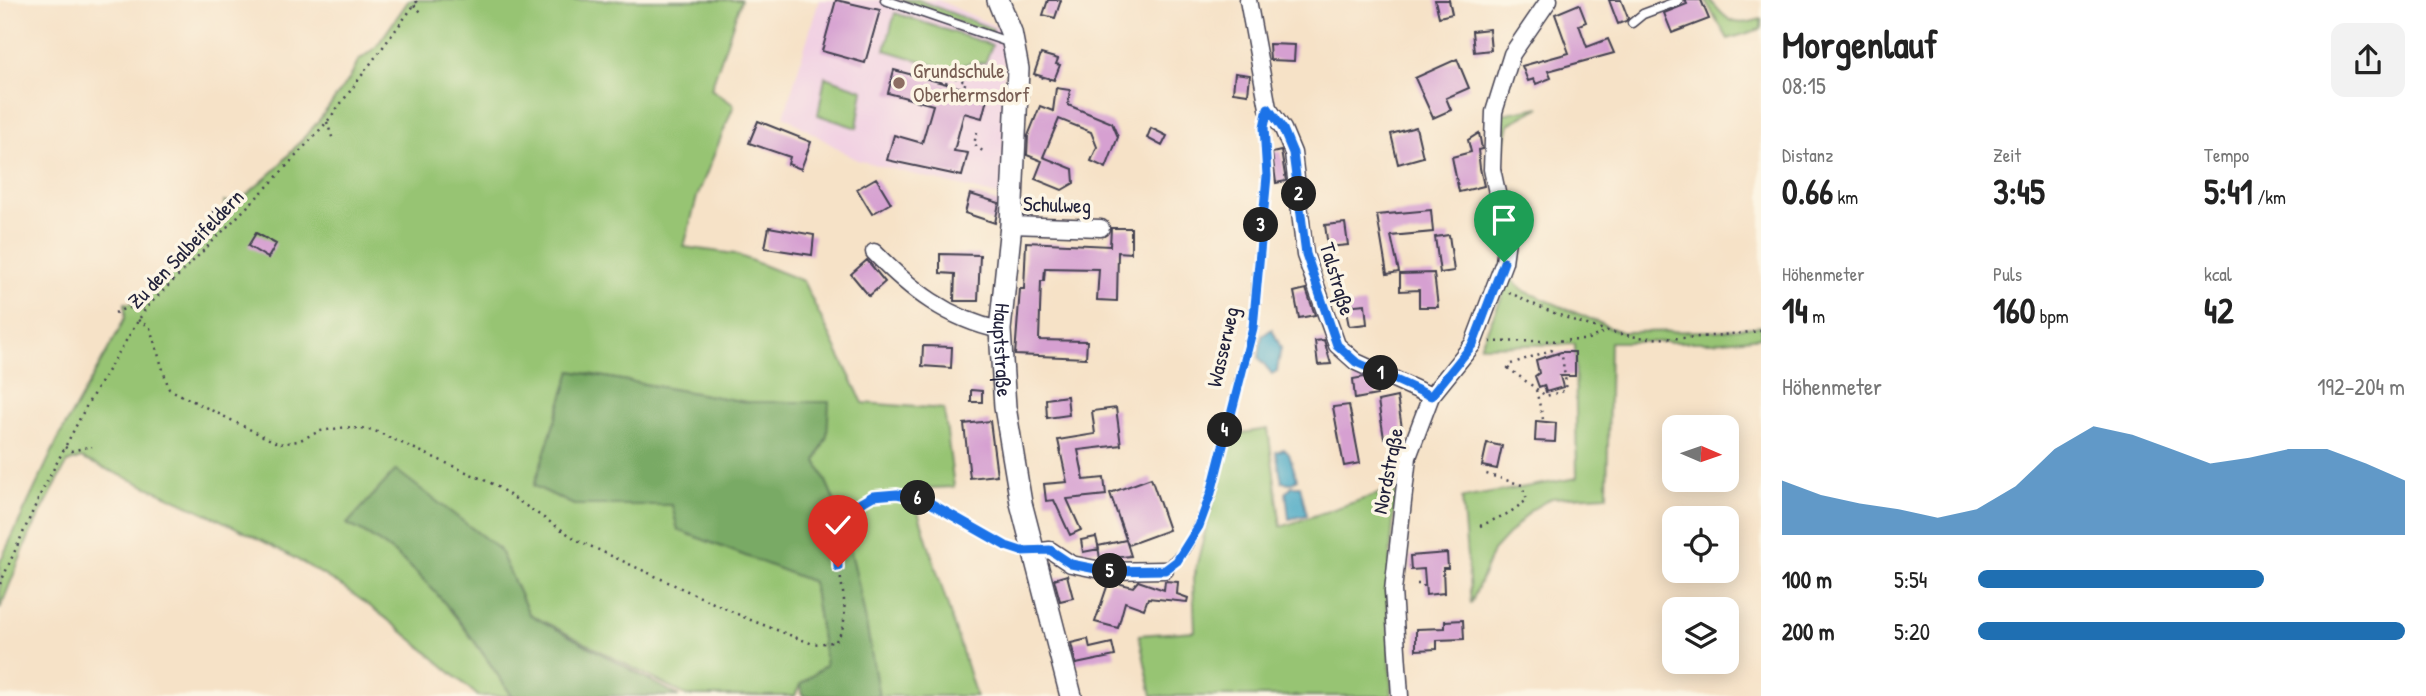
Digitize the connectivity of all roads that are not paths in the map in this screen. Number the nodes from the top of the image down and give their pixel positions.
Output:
1 (885, 0) edge
2 (998, 0) edge
3 (1248, 0) edge
4 (1549, 0) edge
5 (1678, 1) edge
6 (1632, 23) dead end
7 (1015, 44) junction
8 (1268, 108) junction
9 (1011, 225) junction
10 (1101, 228) dead end
11 (874, 251) dead end
12 (1000, 330) junction
13 (1431, 396) junction
14 (1035, 552) junction
15 (1165, 570) joint
16 (1071, 696) edge
17 (1400, 696) edge

1 - 7 lane
2 - 7 street, Hauptstraße
3 - 8 street, Talstraße
4 - 13 street, Nordstraße
5 - 6 lane
7 - 9 street, Hauptstraße
8 - 13 street, Talstraße
8 - 15 lane, Wasserweg
9 - 10 street, Schulweg
9 - 12 street, Hauptstraße
11 - 12 street
12 - 14 street, Hauptstraße
13 - 17 street, Nordstraße
14 - 15 street, Wasserweg
14 - 16 street, Hauptstraße

